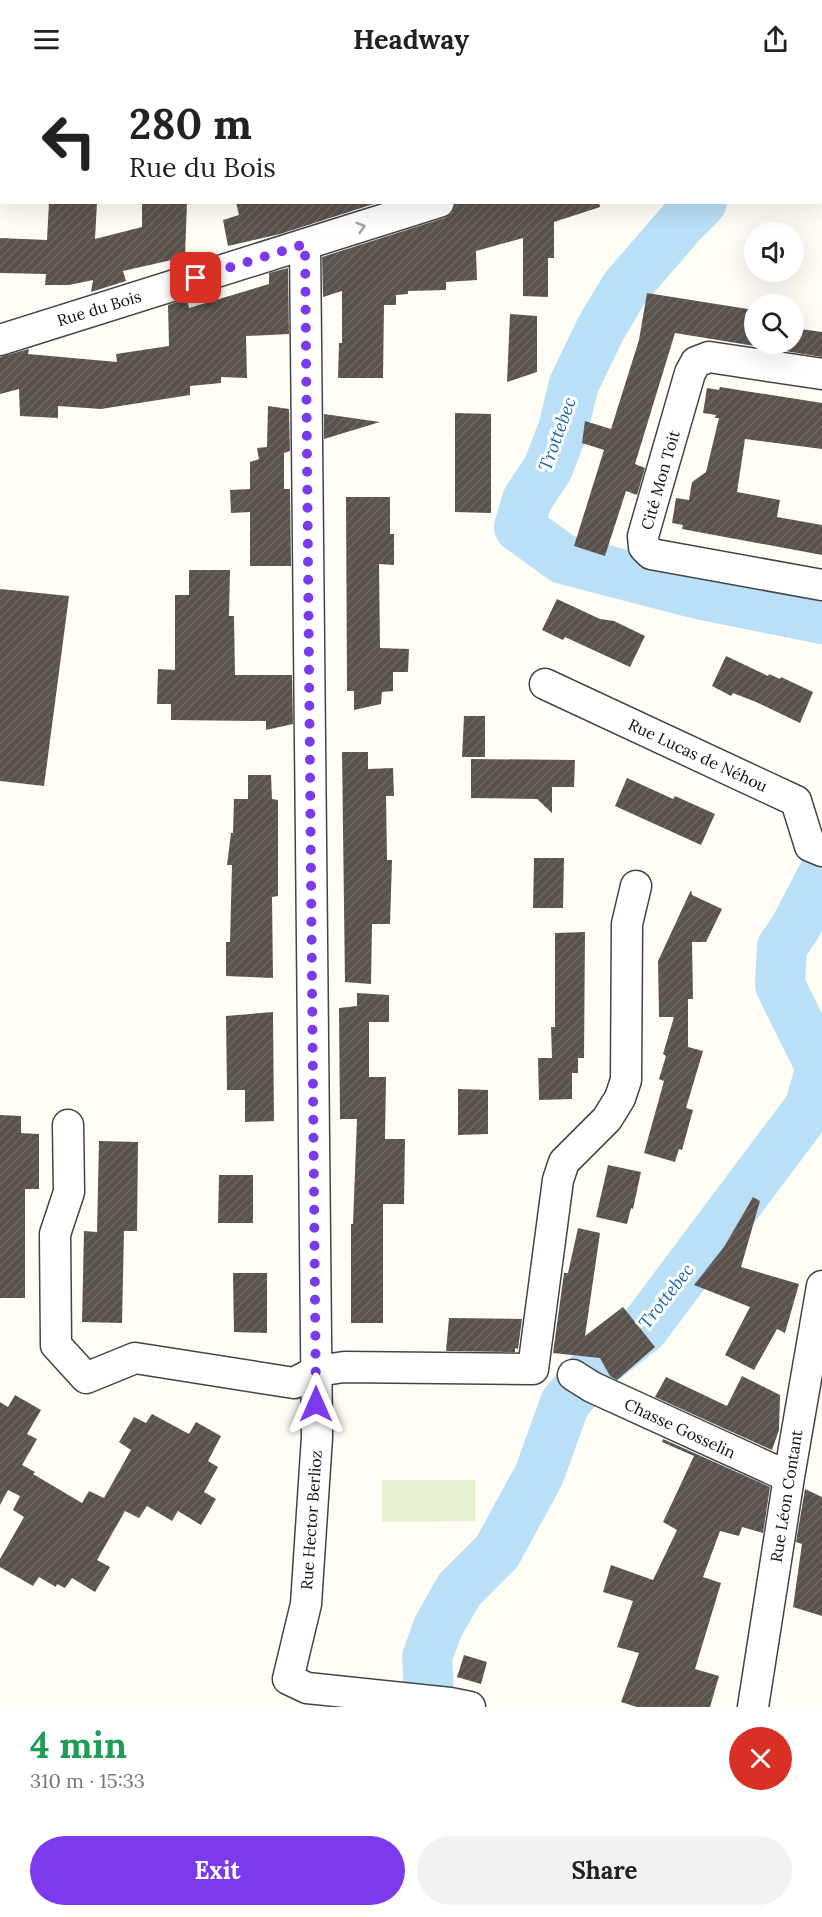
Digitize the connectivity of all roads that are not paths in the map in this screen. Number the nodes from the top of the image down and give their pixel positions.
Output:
1 (433, 204) edge
2 (305, 244) junction
3 (0, 340) edge
4 (822, 374) edge
5 (822, 585) edge
6 (545, 684) dead end
7 (816, 848) edge
8 (636, 886) dead end
9 (68, 1125) dead end
10 (822, 1286) edge
11 (316, 1371) junction
12 (583, 1381) dead end
13 (789, 1477) junction
14 (460, 1705) edge
15 (753, 1707) edge

2 -> 1 street, Rue du Bois
2 - 3 street, Rue du Bois
2 - 11 street, Rue Hector Berlioz
4 - 5 street, Cité Mon Toit
6 - 7 street, Rue Lucas de Néhou
8 - 11 street
9 - 11 street
10 - 13 street, Rue Léon Contant
11 - 14 street, Rue Hector Berlioz
12 - 13 street, Chasse Gosselin
13 - 15 street, Rue Léon Contant

